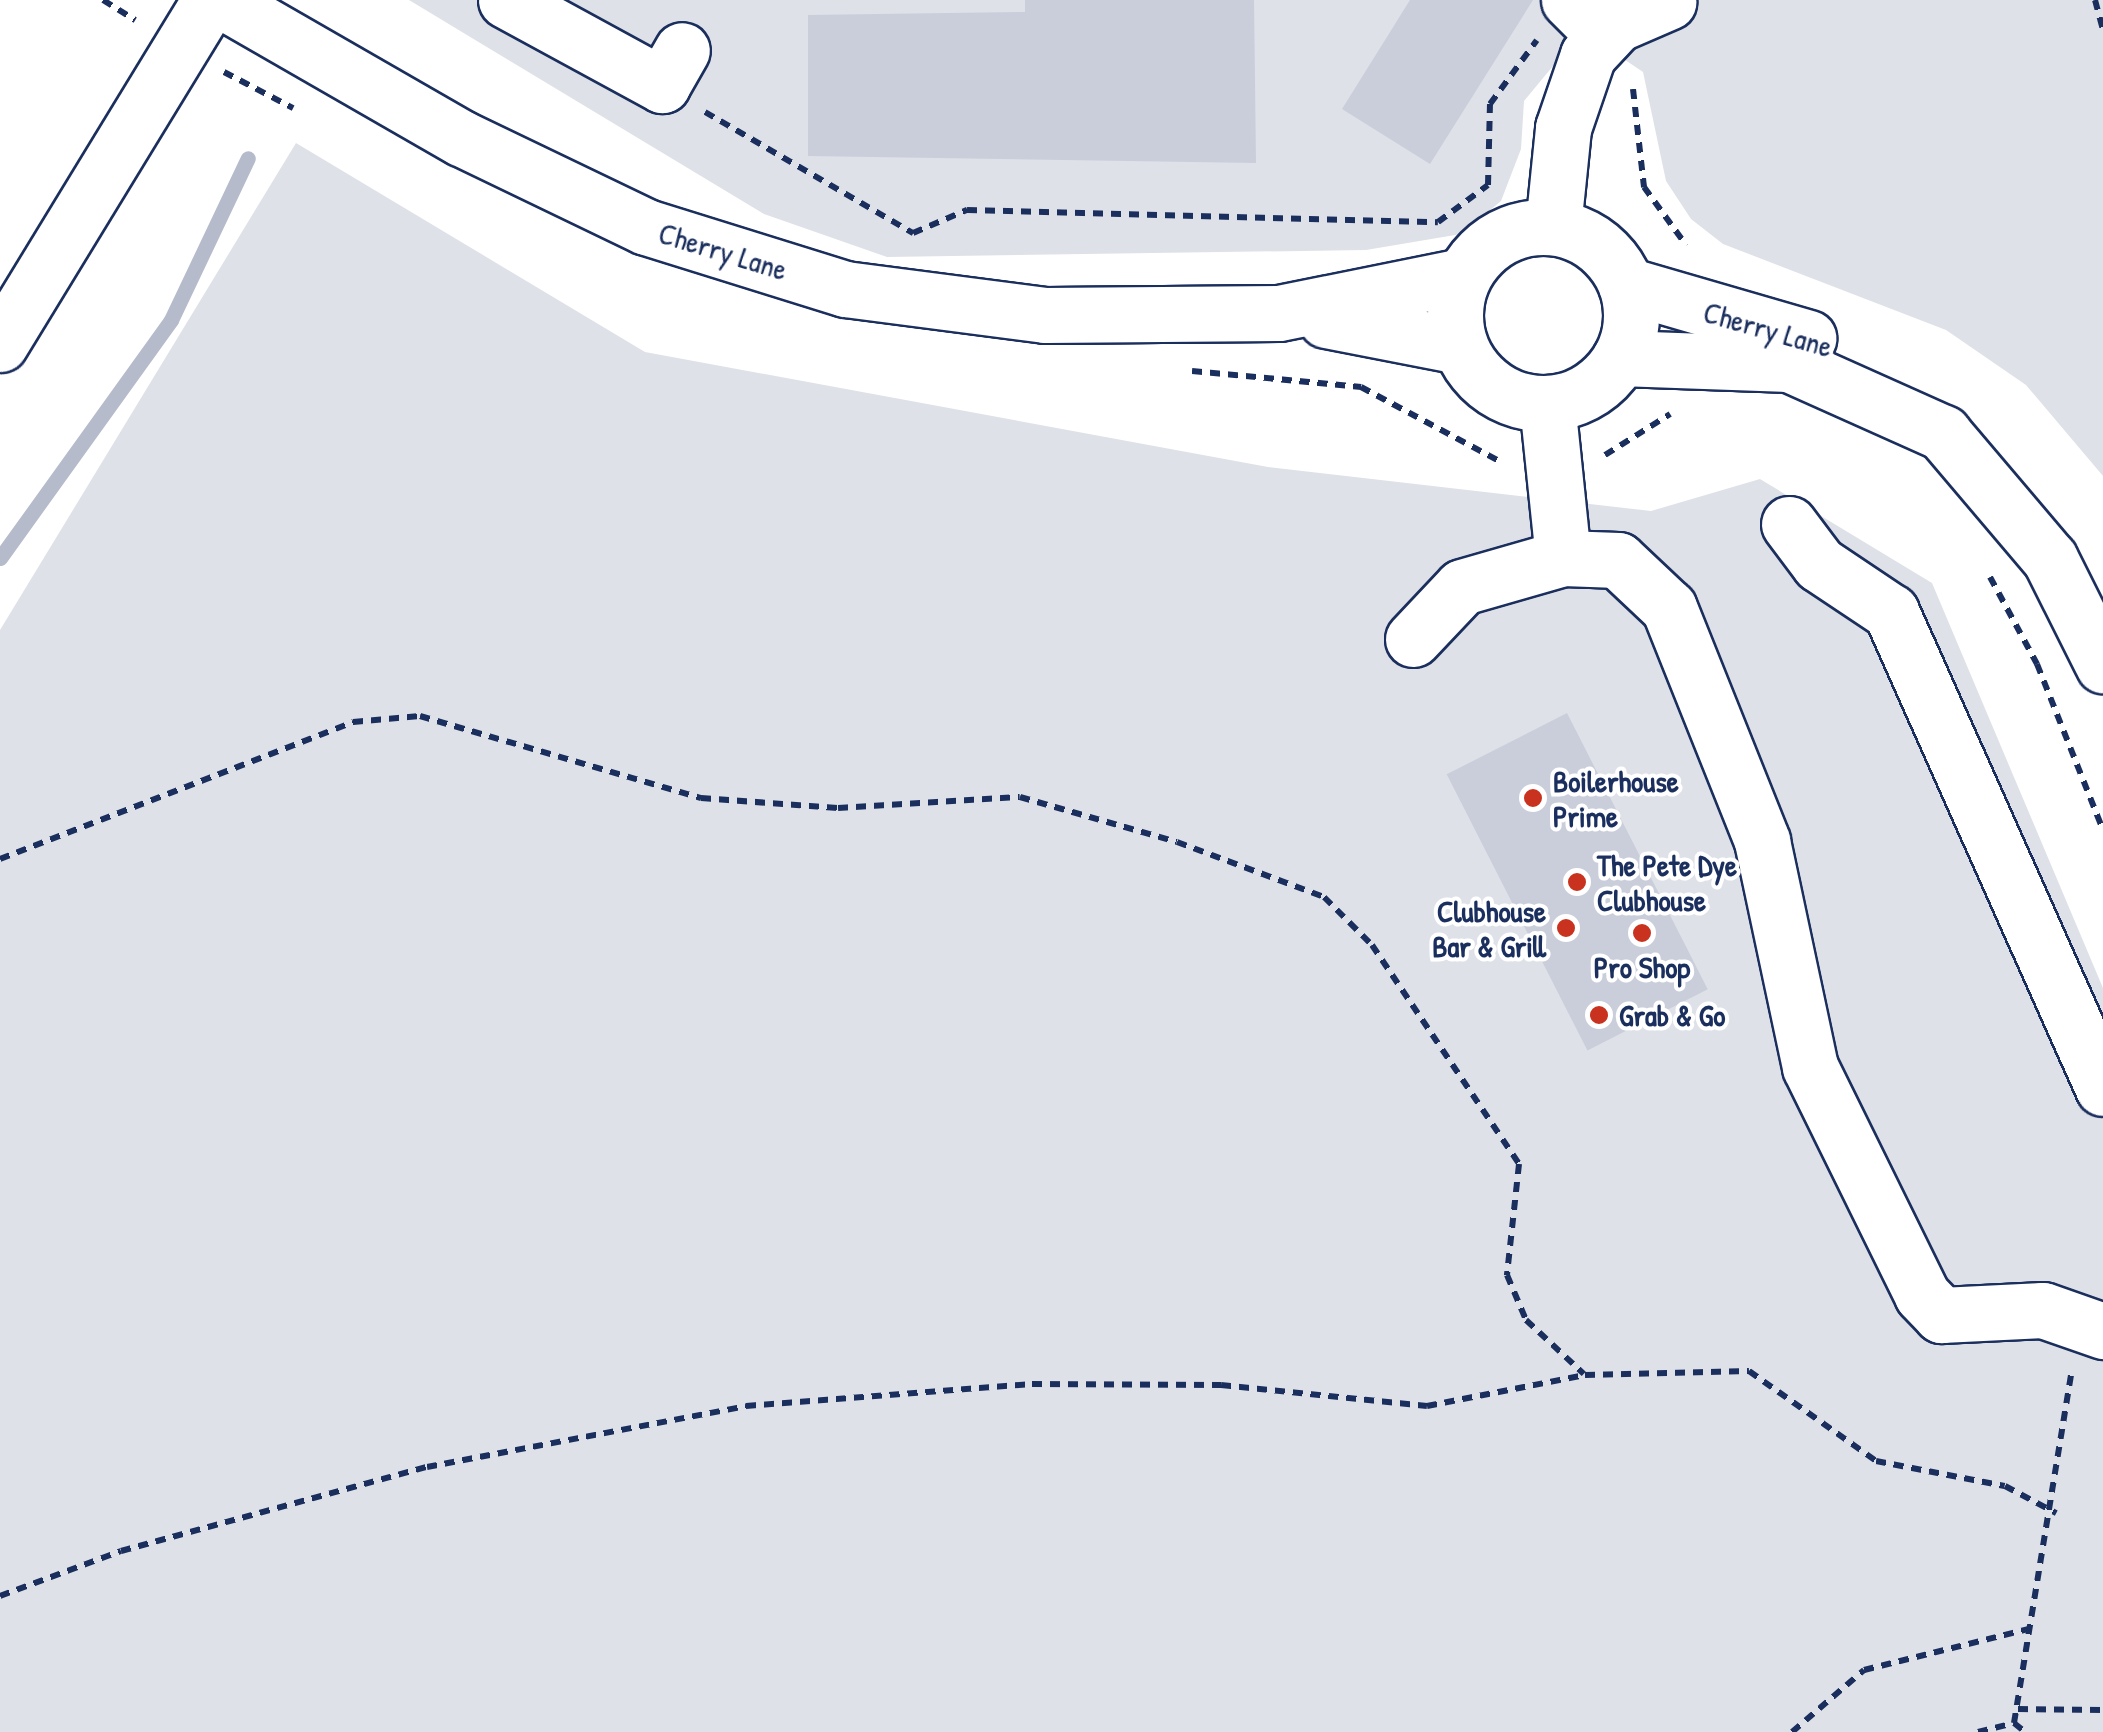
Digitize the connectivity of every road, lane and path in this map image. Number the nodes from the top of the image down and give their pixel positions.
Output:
1 (210, 0) edge
2 (220, 0) edge
3 (506, 0) edge
4 (2094, 0) edge
5 (1668, 2) edge
6 (2103, 28) edge
7 (1587, 37) edge
8 (672, 67) joint
9 (1553, 227) junction
10 (1700, 258) dead end
11 (1462, 276) junction
12 (1626, 286) junction
13 (1279, 313) junction
14 (0, 344) edge
15 (1460, 346) junction
16 (1620, 358) junction
17 (1548, 403) junction
18 (1679, 406) dead end
19 (1942, 433) junction
20 (1600, 458) dead end
21 (1790, 524) dead end
22 (1563, 558) junction
23 (1983, 564) dead end
24 (1413, 639) dead end
25 (2103, 665) edge
26 (2103, 830) edge
27 (0, 859) edge
28 (2103, 1088) edge
29 (2090, 1327) edge
30 (1584, 1375) junction
31 (2056, 1513) junction
32 (0, 1596) edge
33 (2029, 1629) junction
34 (2018, 1710) junction
35 (2103, 1710) edge
36 (2014, 1724) junction
37 (1792, 1732) edge
38 (1978, 1732) edge
39 (2025, 1732) edge

1 - 14 street
2 - 13 street, Cherry Lane
3 - 8 street
4 - 6 path
5 - 7 street
7 - 8 path
7 - 9 street
7 - 10 path
9 - 11 street
9 - 12 street
11 - 13 street, Cherry Lane
11 - 15 street
12 - 16 street
12 - 19 street, Cherry Lane
13 - 15 street, Cherry Lane
15 - 17 street
16 - 17 street
16 - 19 street, Cherry Lane
17 - 22 street
18 - 20 path
19 - 25 street, Cherry Lane
21 - 28 street
22 - 24 street
22 - 29 street
23 - 26 path
27 - 30 path
29 - 31 path
30 - 31 path
30 - 32 path
31 - 33 path
33 - 34 path
33 - 37 path
34 - 35 path
34 - 36 path
36 - 38 path
36 - 39 path

